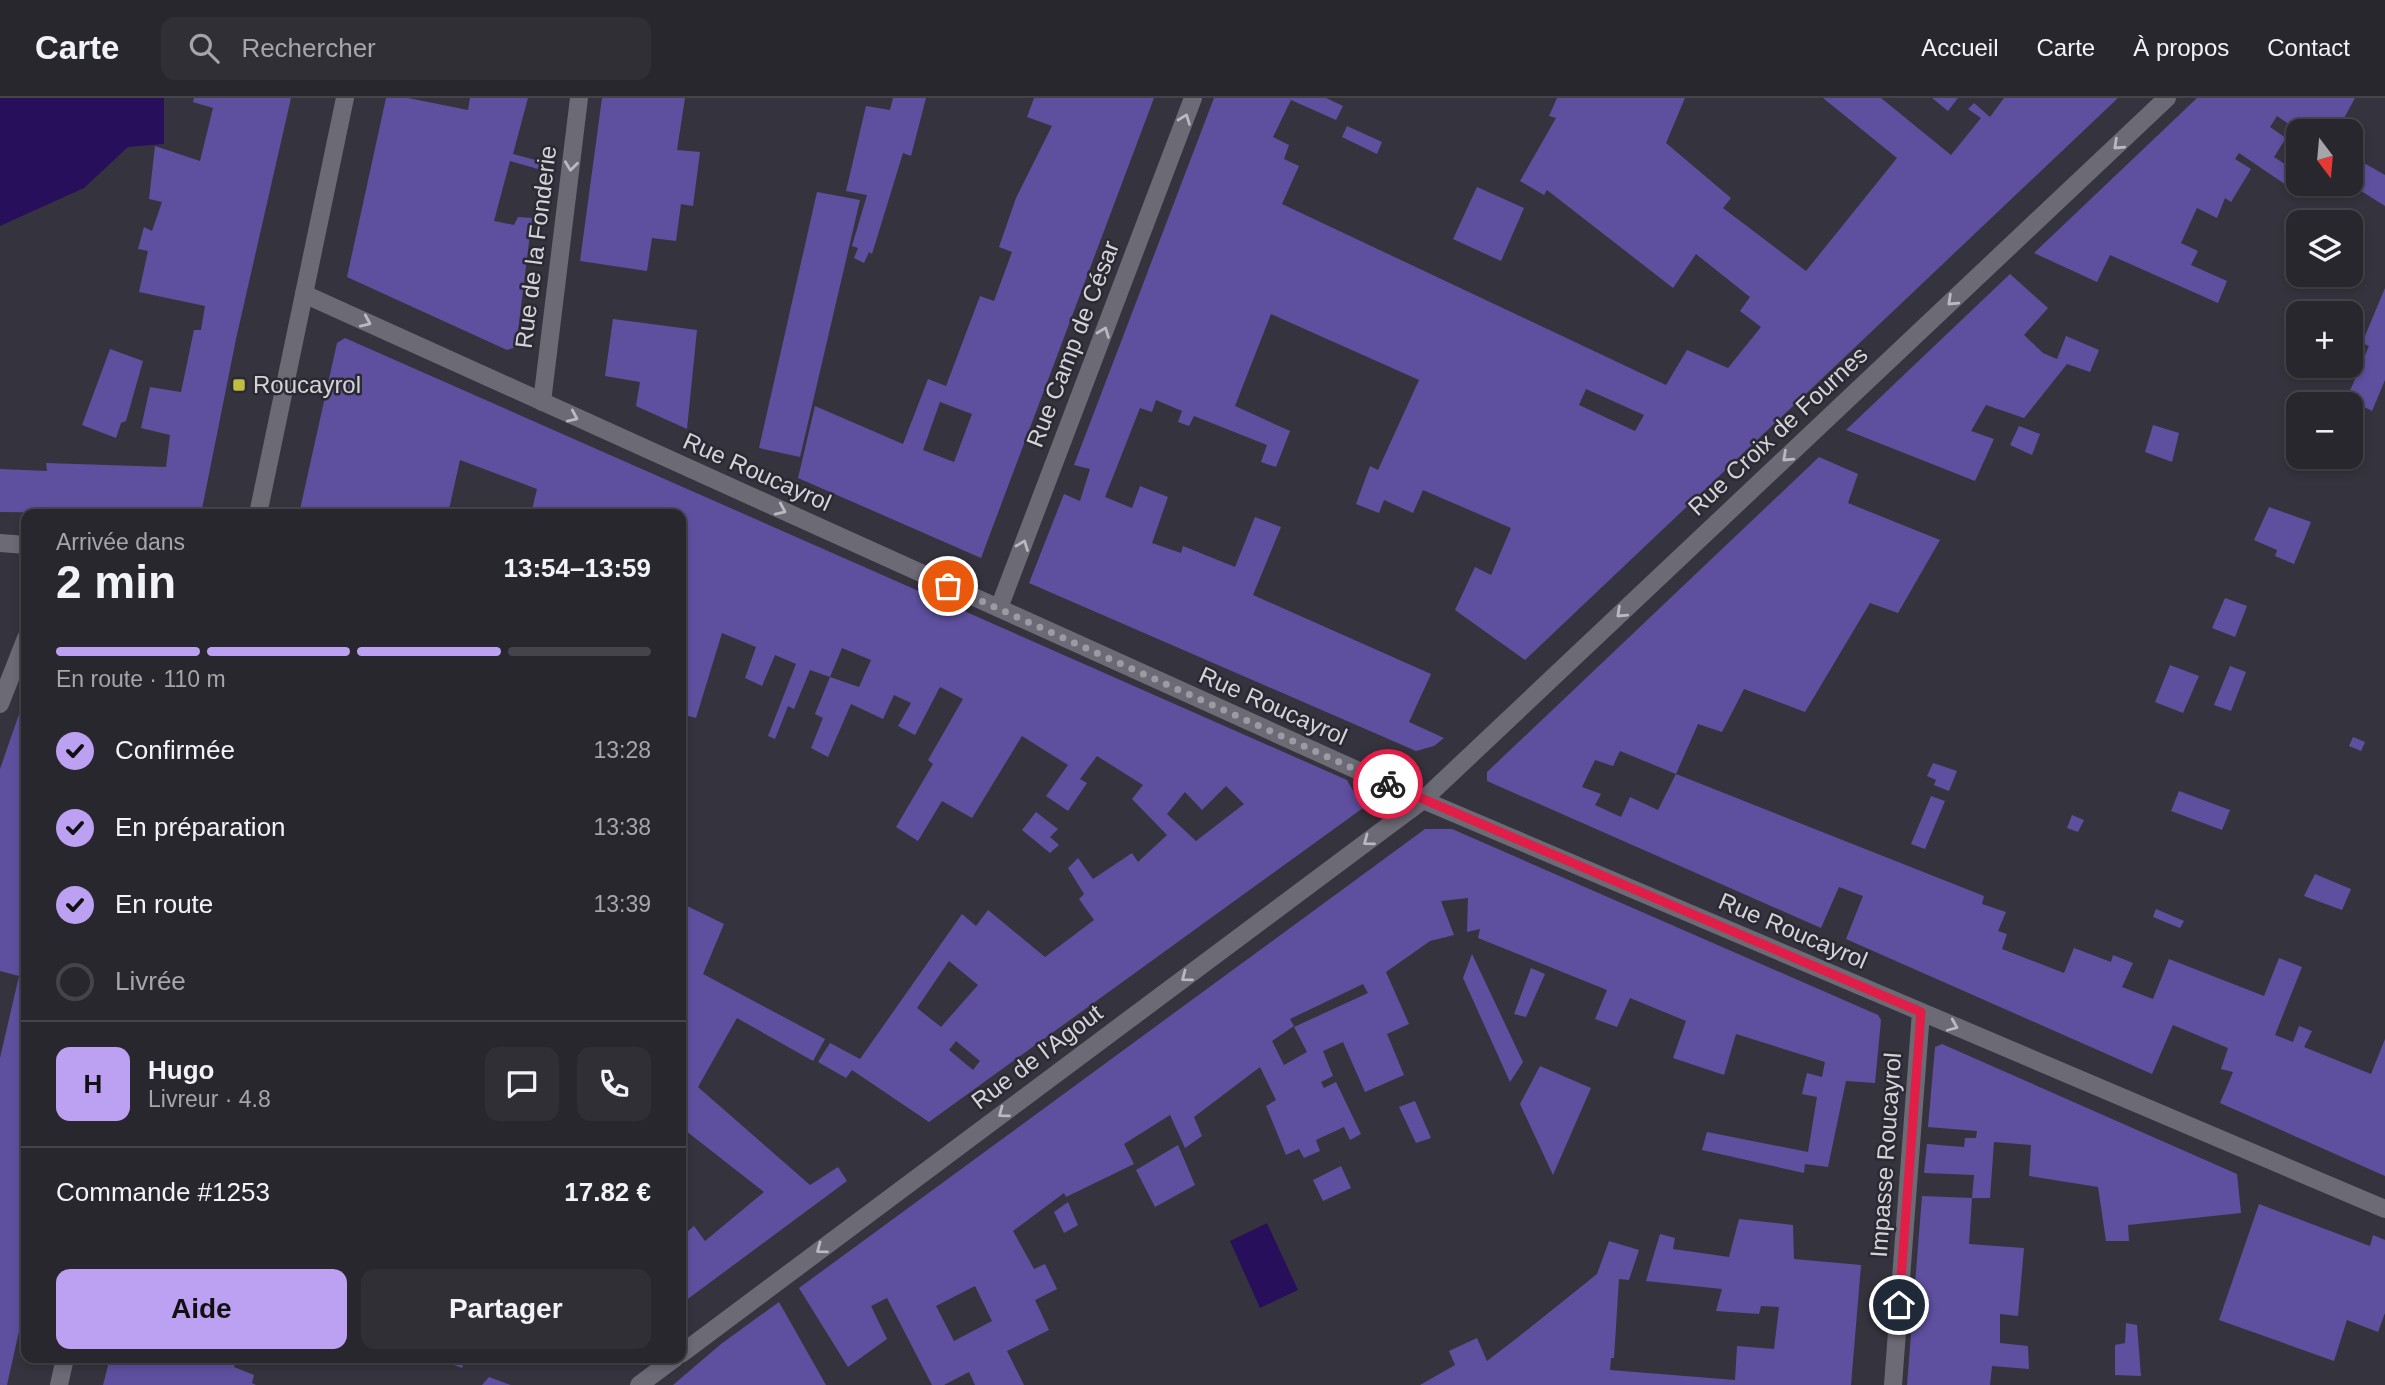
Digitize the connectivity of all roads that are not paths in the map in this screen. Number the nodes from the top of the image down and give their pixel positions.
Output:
1 (345, 98) edge
2 (579, 98) edge
3 (1193, 98) edge
4 (2167, 98) edge
5 (304, 294) junction
6 (542, 402) junction
7 (259, 509) edge
8 (0, 543) edge
9 (21, 545) edge
10 (999, 608) junction
11 (21, 651) edge
12 (0, 704) edge
13 (1423, 800) junction
14 (1921, 1012) junction
15 (2385, 1209) edge
16 (686, 1350) edge
17 (64, 1363) edge
18 (668, 1363) edge
19 (59, 1385) edge
20 (639, 1385) edge
21 (1893, 1385) edge

1 - 5 street
2 -> 6 street, Rue de la Fonderie
10 -> 3 street, Rue Camp de César
4 -> 13 street, Rue Croix de Fournes
5 -> 6 street, Rue Roucayrol
5 - 7 street
6 -> 10 street, Rue Roucayrol
8 - 9 street
10 - 13 street, Rue Roucayrol
11 - 12 street
13 - 14 street, Rue Roucayrol
13 -> 16 street, Rue de l'Agout
14 -> 15 street, Rue Roucayrol
14 - 21 street, Impasse Roucayrol
17 - 19 street
18 - 20 street

